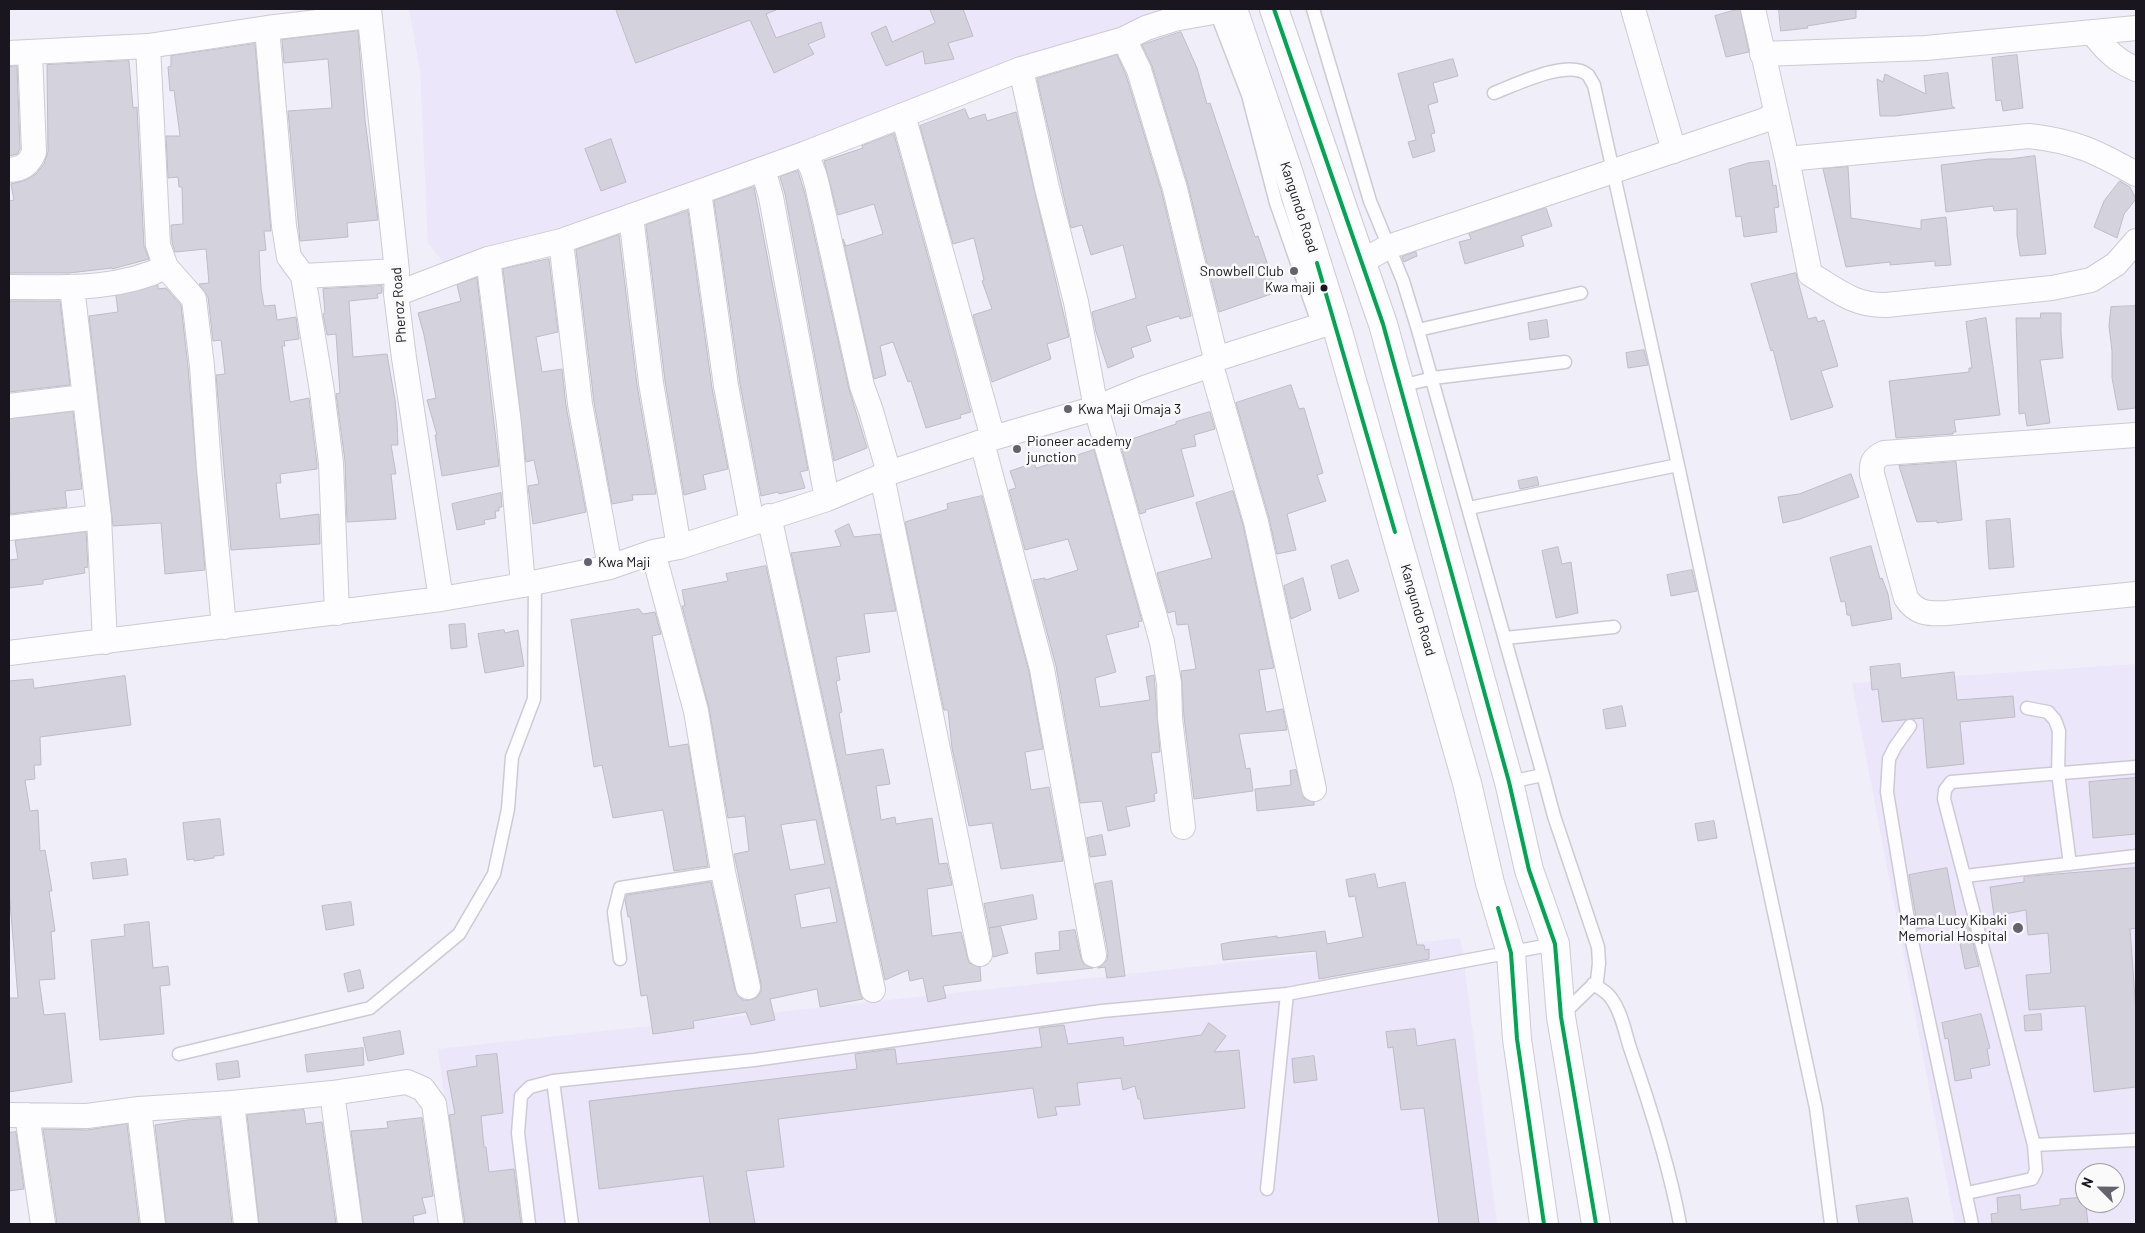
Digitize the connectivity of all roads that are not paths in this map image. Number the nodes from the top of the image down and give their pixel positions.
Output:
1 (1274, 9) edge
2 (1313, 9) edge
3 (1633, 9) edge
4 (1752, 9) edge
5 (1226, 10) edge
6 (369, 12) edge
7 (267, 28) junction
8 (2136, 28) edge
9 (2092, 32) junction
10 (1124, 39) junction
11 (148, 46) junction
12 (19, 53) edge
13 (1762, 54) junction
14 (1021, 69) junction
15 (2136, 69) edge
16 (1494, 93) dead end
17 (1776, 114) junction
18 (903, 115) junction
19 (1674, 151) junction
20 (804, 154) junction
21 (1787, 158) junction
22 (763, 169) junction
23 (9, 170) edge
24 (1612, 172) junction
25 (2136, 174) edge
26 (700, 192) junction
27 (631, 216) junction
28 (561, 241) junction
29 (2136, 241) edge
30 (1388, 248) junction
31 (488, 259) junction
32 (1361, 262) junction
33 (166, 267) junction
34 (303, 276) junction
35 (396, 282) junction
36 (9, 287) edge
37 (72, 287) junction
38 (1581, 293) dead end
39 (1327, 324) junction
40 (1418, 330) junction
41 (1213, 362) junction
42 (1565, 362) dead end
43 (1433, 378) junction
44 (1401, 386) junction
45 (84, 397) junction
46 (9, 406) edge
47 (1096, 408) junction
48 (2136, 436) edge
49 (988, 440) junction
50 (1678, 465) junction
51 (885, 475) junction
52 (827, 499) junction
53 (1469, 508) junction
54 (99, 517) junction
55 (760, 520) junction
56 (9, 528) edge
57 (679, 547) junction
58 (653, 552) junction
59 (610, 567) junction
60 (529, 584) junction
61 (2136, 594) edge
62 (442, 599) junction
63 (336, 613) junction
64 (224, 627) junction
65 (1614, 627) dead end
66 (1505, 638) junction
67 (105, 642) junction
68 (9, 653) edge
69 (2028, 708) dead end
70 (1910, 726) dead end
71 (2136, 767) edge
72 (2058, 773) junction
73 (1543, 775) junction
74 (1509, 782) junction
75 (1314, 789) dead end
76 (1182, 828) dead end
77 (2136, 856) edge
78 (2070, 864) junction
79 (723, 872) junction
80 (1965, 876) junction
81 (1555, 944) junction
82 (1511, 953) junction
83 (980, 954) dead end
84 (1094, 955) dead end
85 (620, 959) dead end
86 (1593, 984) junction
87 (748, 987) dead end
88 (873, 990) dead end
89 (1287, 994) junction
90 (1561, 1017) junction
91 (178, 1054) dead end
92 (553, 1082) junction
93 (332, 1093) junction
94 (232, 1103) junction
95 (139, 1109) junction
96 (18, 1115) edge
97 (2136, 1140) edge
98 (2034, 1144) junction
99 (1266, 1189) dead end
100 (1967, 1193) junction
101 (43, 1224) edge
102 (153, 1224) edge
103 (246, 1224) edge
104 (350, 1224) edge
105 (451, 1224) edge
106 (529, 1224) edge
107 (572, 1224) edge
108 (1544, 1224) edge
109 (1596, 1224) edge
110 (1680, 1224) edge
111 (1831, 1224) edge
112 (1972, 1224) edge

1 - 32 highway
2 - 30 lane
3 - 19 street
4 - 13 street
5 - 10 street
5 - 39 highway, Kangundo Road
6 - 7 street
6 - 35 street, Pheroz Road
7 - 11 street
7 - 34 street
8 - 9 street
9 - 13 street
9 - 15 street
10 - 14 street
10 - 41 street
11 - 12 street
11 - 33 street
12 - 23 street
13 - 17 street
14 - 18 street
14 - 47 street
16 - 24 lane
17 - 19 street
17 - 21 street
18 - 20 street
18 - 49 street
19 - 24 street
20 - 22 street
20 - 51 street
21 - 25 street
21 - 29 street
22 - 26 street
22 - 52 street
24 - 30 street
24 - 50 lane
26 - 27 street
26 - 55 street
27 - 28 street
27 - 57 street
28 - 31 street
28 - 59 street
30 - 32 street
30 - 40 lane
31 - 35 street
31 - 60 street
32 - 44 highway
33 - 37 street
33 - 64 street
34 - 35 street
34 - 63 street
35 - 62 street, Pheroz Road
36 - 37 street
37 - 45 street
38 - 40 lane
39 - 41 street
39 - 82 highway, Kangundo Road
40 - 43 lane
41 - 47 street
41 - 75 street
42 - 43 lane
43 - 44 lane
43 - 53 lane
44 - 74 highway
45 - 46 street
45 - 54 street
47 - 49 street
47 - 76 street
48 - 61 street
49 - 51 street
49 - 84 street
50 - 53 lane
50 - 111 lane
51 - 52 street
51 - 83 street
52 - 55 street
53 - 66 lane
54 - 56 street
54 - 67 street
55 - 57 street
55 - 88 street
57 - 58 street
58 - 59 street
58 - 79 street
59 - 60 street
60 - 62 street
60 - 91 lane
62 - 63 street
63 - 64 street
64 - 67 street
65 - 66 lane
66 - 73 lane
67 - 68 street
69 - 72 lane
70 - 100 lane
71 - 72 lane
72 - 78 lane
72 - 80 lane
73 - 74 lane
73 - 86 lane
74 - 81 highway
77 - 78 lane
78 - 80 lane
79 - 85 lane
79 - 87 street
80 - 98 lane
81 - 82 lane
81 - 90 highway
82 - 89 lane
82 - 108 highway, Kangundo Road
86 - 90 lane
86 - 110 lane
89 - 92 lane
89 - 99 lane
90 - 109 highway
92 - 106 lane
92 - 107 lane
93 - 94 street
93 - 104 street
93 - 105 street
94 - 95 street
94 - 103 street
95 - 96 street
95 - 102 street
96 - 101 street
97 - 98 lane
98 - 100 lane
100 - 112 lane

